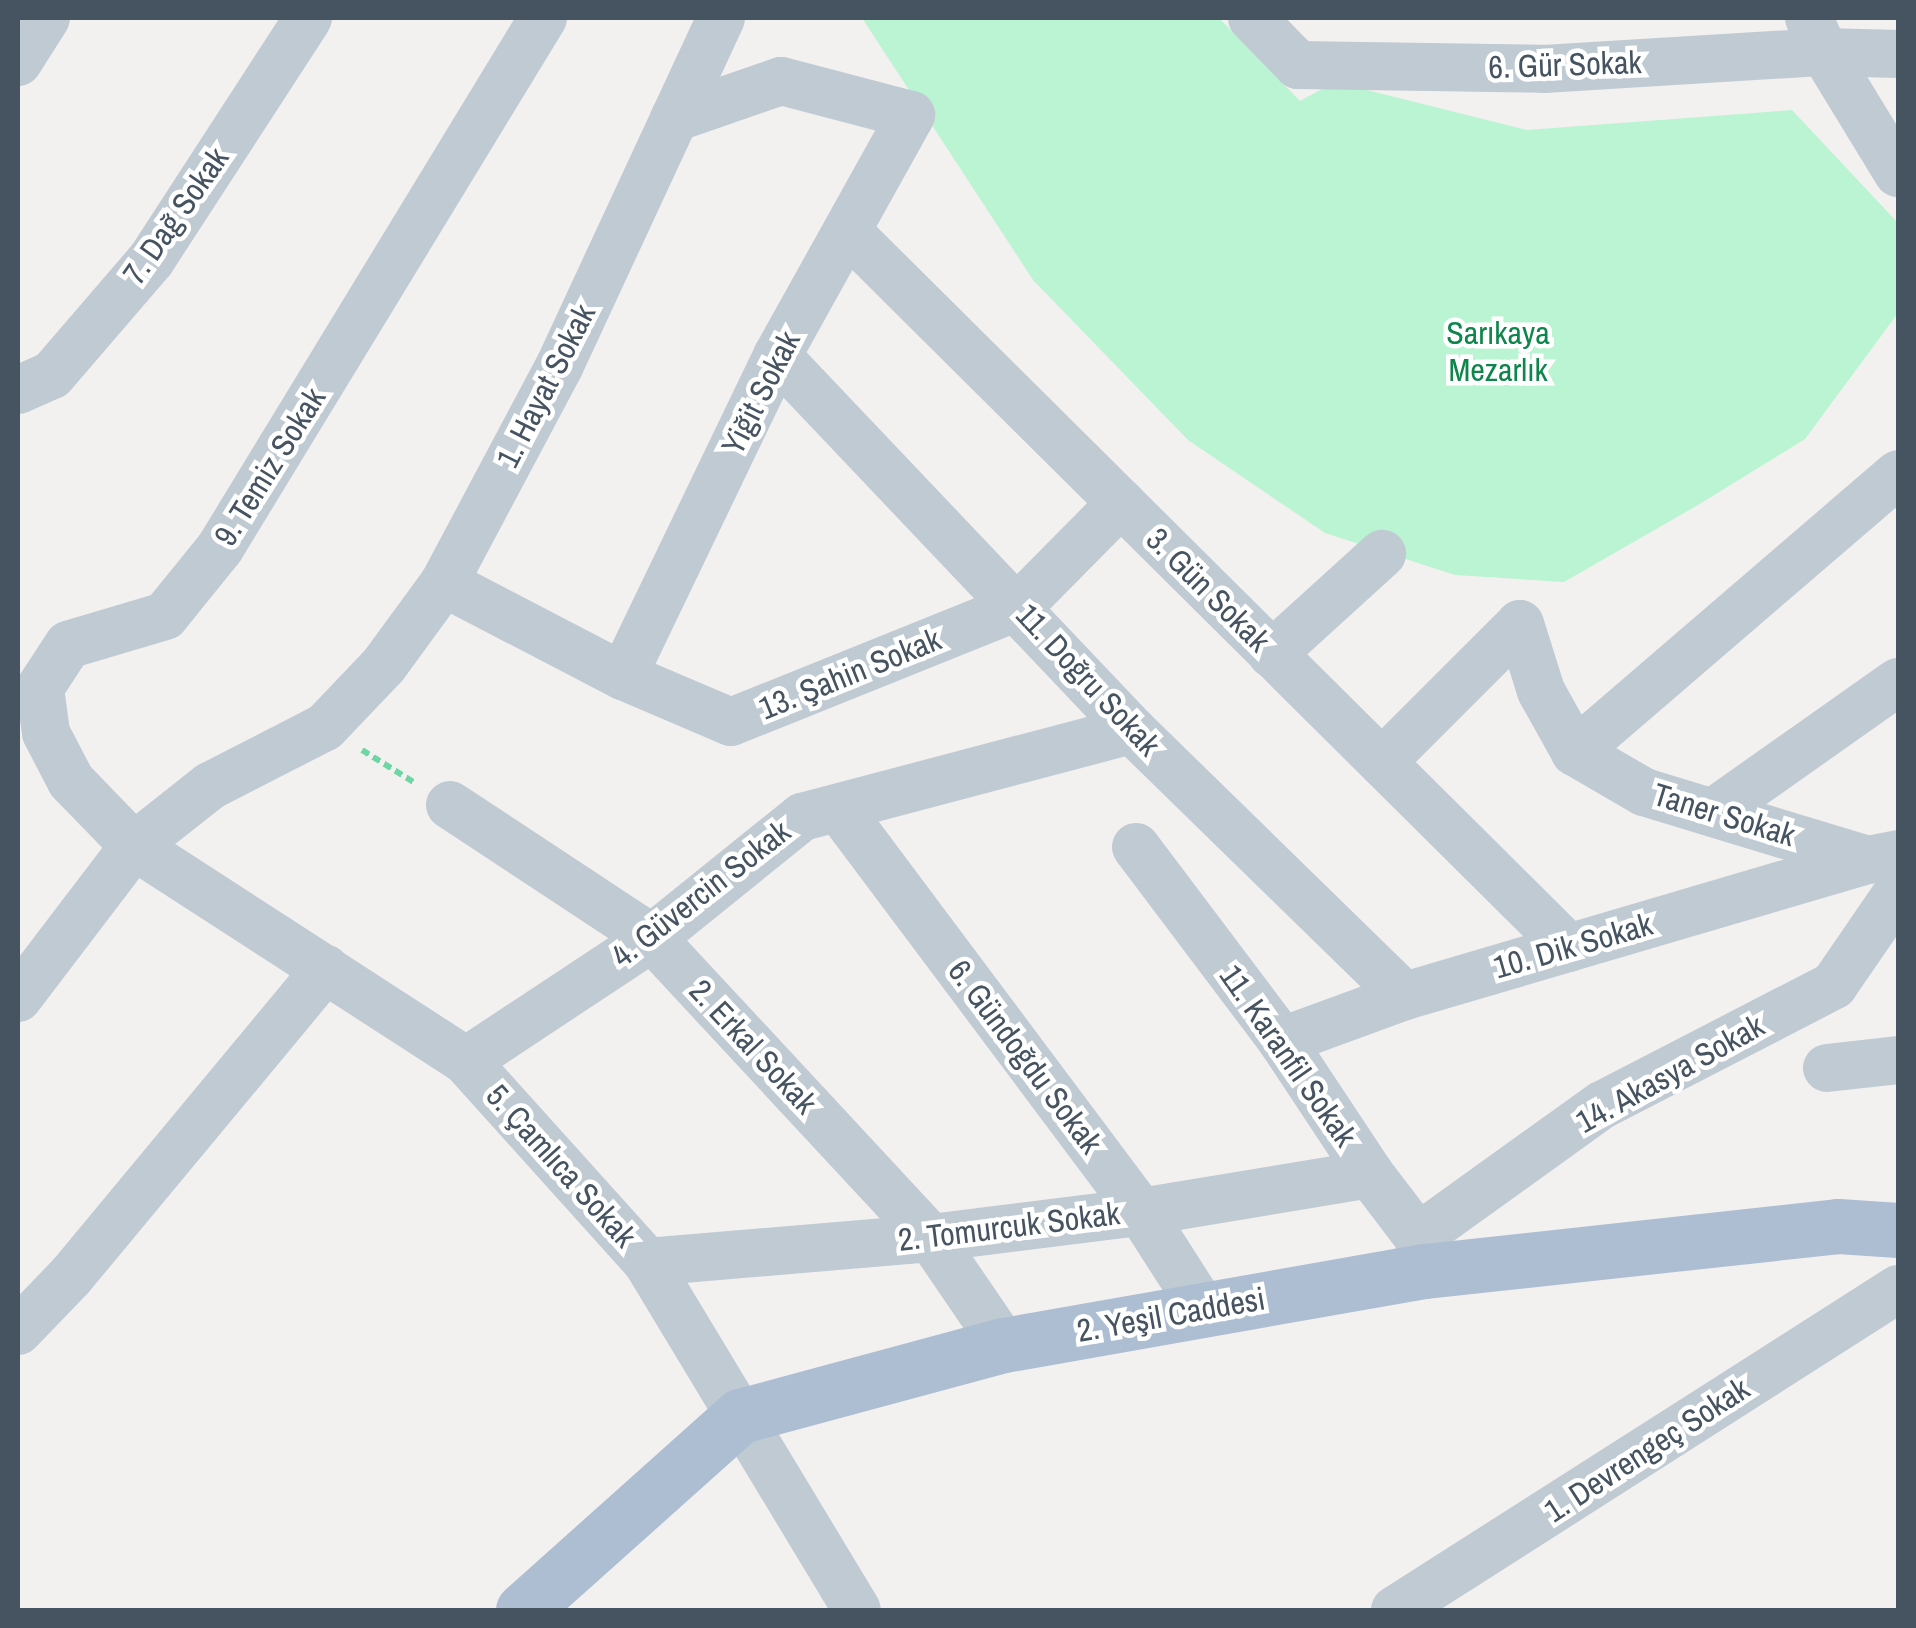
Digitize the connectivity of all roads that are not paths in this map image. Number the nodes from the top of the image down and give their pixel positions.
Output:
1 (46, 18) edge
2 (308, 18) edge
3 (543, 18) edge
4 (721, 18) edge
5 (1252, 18) edge
6 (1816, 35) edge
7 (1898, 54) edge
8 (18, 62) edge
9 (674, 118) junction
10 (1898, 173) edge
11 (848, 232) junction
12 (777, 356) junction
13 (18, 390) edge
14 (1896, 482) edge
15 (1120, 503) junction
16 (1382, 554) dead end
17 (444, 582) junction
18 (1019, 606) junction
19 (1272, 654) junction
20 (623, 676) junction
21 (1898, 682) edge
22 (1132, 730) junction
23 (1575, 752) junction
24 (1382, 762) junction
25 (450, 805) road end
26 (840, 810) junction
27 (1716, 811) junction
28 (134, 846) junction
29 (1136, 847) dead end
30 (1888, 869) edge
31 (652, 938) junction
32 (1568, 948) junction
33 (326, 969) junction
34 (20, 990) edge
35 (1406, 996) junction
36 (1282, 1042) junction
37 (1898, 1060) edge
38 (466, 1061) junction
39 (1826, 1068) dead end
40 (1370, 1174) junction
41 (1141, 1212) junction
42 (1898, 1230) edge
43 (931, 1238) junction
44 (1422, 1254) junction
45 (647, 1262) junction
46 (1898, 1289) edge
47 (1203, 1310) junction
48 (18, 1331) edge
49 (1004, 1345) junction
50 (740, 1416) junction
51 (523, 1610) edge
52 (857, 1610) edge
53 (1395, 1610) edge

1 - 8 street
2 - 13 street, 7. Dağ Sokak
3 - 28 street, 9. Temiz Sokak
4 - 9 street, 1. Hayat Sokak
5 - 6 street, 6. Gür Sokak
6 - 7 street, 6. Gür Sokak
6 - 10 street
9 - 11 street, Yiğit Sokak
9 - 17 street, 1. Hayat Sokak
11 - 12 street, Yiğit Sokak
11 - 15 street, 3. Gün Sokak
12 - 18 street, 11. Doğru Sokak
12 - 20 street, Yiğit Sokak
14 - 23 street
15 - 18 street, 13. Şahin Sokak
15 - 19 street, 3. Gün Sokak
16 - 19 street
17 - 20 street, 13. Şahin Sokak
17 - 28 street, 1. Hayat Sokak
18 - 20 street, 13. Şahin Sokak
18 - 22 street, 11. Doğru Sokak
19 - 24 street, 3. Gün Sokak
21 - 27 street
22 - 26 street, 4. Güvercin Sokak
22 - 35 street, 11. Doğru Sokak
23 - 24 street
23 - 27 street, Taner Sokak
24 - 32 street, 3. Gün Sokak
25 - 31 street, 2. Erkal Sokak
26 - 31 street, 4. Güvercin Sokak
26 - 41 street, 6. Gündoğdu Sokak
27 - 30 street, Taner Sokak
28 - 33 street, 5. Çamlıca Sokak
28 - 34 street
29 - 36 street, 11. Karanfil Sokak
30 - 32 street, 10. Dik Sokak
30 - 44 street, 14. Akasya Sokak
31 - 38 street, 4. Güvercin Sokak
31 - 43 street, 2. Erkal Sokak
32 - 35 street, 10. Dik Sokak
33 - 38 street, 5. Çamlıca Sokak
33 - 48 street
35 - 36 street, 10. Dik Sokak
36 - 40 street, 11. Karanfil Sokak
37 - 39 street
38 - 45 street, 5. Çamlıca Sokak
40 - 41 street, 2. Tomurcuk Sokak
40 - 44 street, 11. Karanfil Sokak
41 - 43 street, 2. Tomurcuk Sokak
41 - 47 street, 6. Gündoğdu Sokak
42 - 44 main road, 2. Yeşil Caddesi
43 - 45 street, 2. Tomurcuk Sokak
43 - 49 street, 2. Erkal Sokak
44 - 47 main road, 2. Yeşil Caddesi
45 - 50 street, 5. Çamlıca Sokak
46 - 53 street, 1. Devrengeç Sokak
47 - 49 main road, 2. Yeşil Caddesi
49 - 50 main road, 2. Yeşil Caddesi
50 - 51 main road, 2. Yeşil Caddesi
50 - 52 street, 5. Çamlıca Sokak

